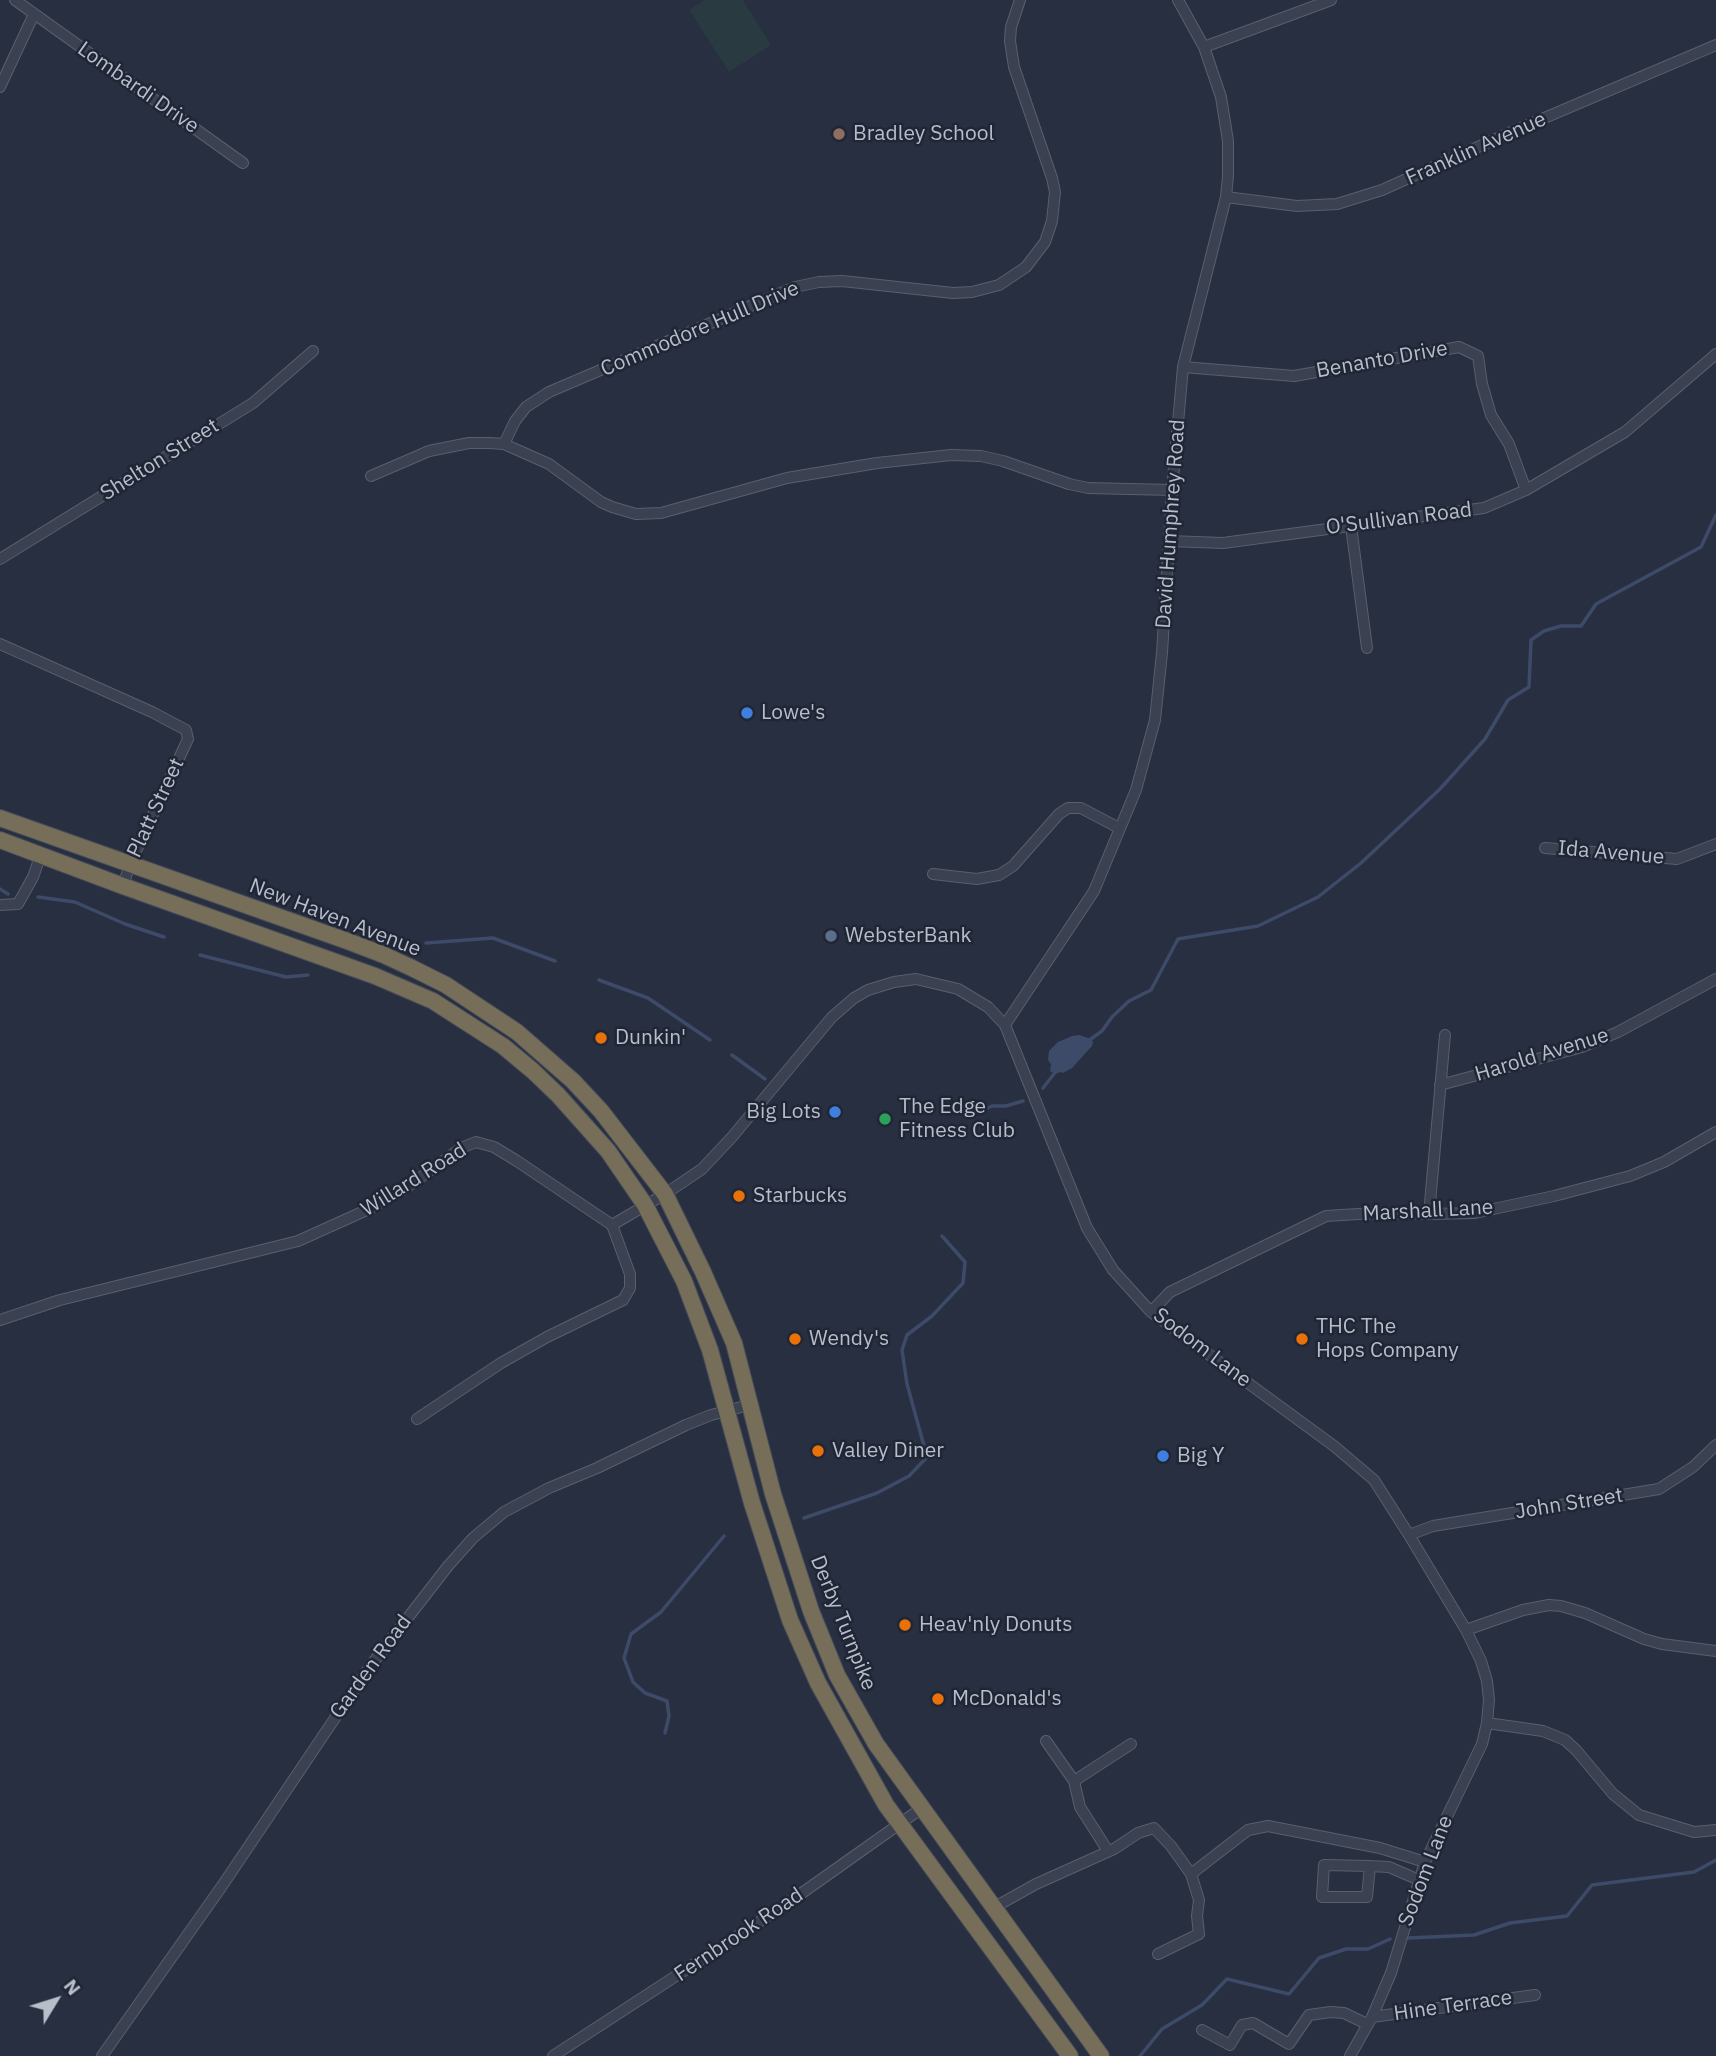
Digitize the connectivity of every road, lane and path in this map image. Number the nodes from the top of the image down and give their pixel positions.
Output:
1 (15, 0) edge
2 (1020, 0) edge
3 (1178, 0) edge
4 (1331, 0) edge
5 (34, 14) junction
6 (1716, 45) edge
7 (1204, 47) junction
8 (0, 87) edge
9 (243, 163) dead end
10 (1226, 197) junction
11 (313, 351) dead end
12 (1716, 354) edge
13 (1183, 367) junction
14 (505, 444) junction
15 (371, 477) dead end
16 (1172, 490) junction
17 (1526, 490) junction
18 (1351, 526) junction
19 (1169, 541) junction
20 (0, 559) edge
21 (0, 644) edge
22 (1367, 648) dead end
23 (0, 818) edge
24 (1119, 828) junction
25 (0, 840) edge
26 (1716, 844) edge
27 (1545, 848) dead end
28 (41, 854) junction
29 (130, 864) junction
30 (933, 874) dead end
31 (123, 886) junction
32 (0, 905) edge
33 (1716, 979) edge
34 (1005, 1025) junction
35 (1446, 1035) dead end
36 (1440, 1085) junction
37 (1716, 1132) edge
38 (665, 1194) junction
39 (645, 1205) junction
40 (1429, 1214) junction
41 (612, 1224) junction
42 (1151, 1312) junction
43 (0, 1320) edge
44 (747, 1398) junction
45 (724, 1404) junction
46 (417, 1419) dead end
47 (1716, 1445) edge
48 (1409, 1535) junction
49 (1466, 1630) junction
50 (1716, 1651) edge
51 (1487, 1723) junction
52 (1046, 1741) dead end
53 (1131, 1744) dead end
54 (1074, 1781) junction
55 (904, 1782) junction
56 (882, 1797) junction
57 (922, 1808) junction
58 (899, 1823) junction
59 (1716, 1830) edge
60 (1108, 1851) junction
61 (1425, 1862) junction
62 (1370, 1866) junction
63 (1191, 1874) junction
64 (1419, 1880) junction
65 (993, 1908) junction
66 (1158, 1954) dead end
67 (1535, 1995) dead end
68 (1370, 2021) junction
69 (1202, 2030) dead end
70 (102, 2056) edge
71 (553, 2056) edge
72 (1070, 2056) edge
73 (1101, 2056) edge
74 (1350, 2056) edge

1 - 5 street, Lombardi Drive
2 - 14 street, Commodore Hull Drive
3 - 7 street, David Humphrey Road
4 - 7 street
5 - 8 street
5 - 9 street, Lombardi Drive
6 - 10 street, Franklin Avenue
7 - 10 street, David Humphrey Road
10 - 13 street, David Humphrey Road
11 - 20 street, Shelton Street
12 - 17 street, O'Sullivan Road
13 - 16 street, David Humphrey Road
13 - 17 street, Benanto Drive
14 - 15 street
14 - 16 street
16 - 19 street, David Humphrey Road
17 - 18 street, O'Sullivan Road
18 - 19 street, O'Sullivan Road
18 - 22 street
19 - 24 street, David Humphrey Road
21 - 29 street, Platt Street
23 - 29 highway, New Haven Avenue
24 - 30 street
24 - 34 street, David Humphrey Road
25 - 28 highway, New Haven Avenue
26 - 27 street, Ida Avenue
28 - 31 highway, New Haven Avenue
28 - 32 street
29 - 31 street, Platt Street
29 - 38 highway, New Haven Avenue
31 - 39 highway, New Haven Avenue
33 - 36 street, Harold Avenue
34 - 38 street, Sodom Lane
34 - 42 street, Sodom Lane
35 - 36 street
36 - 40 street
37 - 40 street, Marshall Lane
38 - 39 street, Sodom Lane
38 - 44 highway, Derby Turnpike
39 - 41 street
39 - 45 highway, Derby Turnpike
40 - 42 street, Marshall Lane
41 - 43 street, Willard Road
41 - 46 street
42 - 48 street, Sodom Lane
44 - 45 highway
44 - 55 highway, Derby Turnpike
45 - 56 highway, Derby Turnpike
45 - 70 street, Garden Road
47 - 48 street, John Street
48 - 49 street, Sodom Lane
49 - 50 street
49 - 51 street, Sodom Lane
51 - 59 street
51 - 61 street, Sodom Lane
52 - 54 street
53 - 54 street
54 - 60 street
55 - 56 highway
55 - 57 highway, Derby Turnpike
56 - 58 highway, Derby Turnpike
57 - 58 street, Fernbrook Road
57 - 65 highway, Derby Turnpike
58 - 71 street, Fernbrook Road
58 - 72 highway, Derby Turnpike
60 - 63 street
60 - 65 street
61 - 63 street
61 - 64 street, Sodom Lane
62 - 62 street
62 - 64 street
63 - 66 street
64 - 68 street, Sodom Lane
65 - 73 highway, Derby Turnpike
67 - 68 street, Hine Terrace
68 - 69 street
68 - 74 street, Sodom Lane

